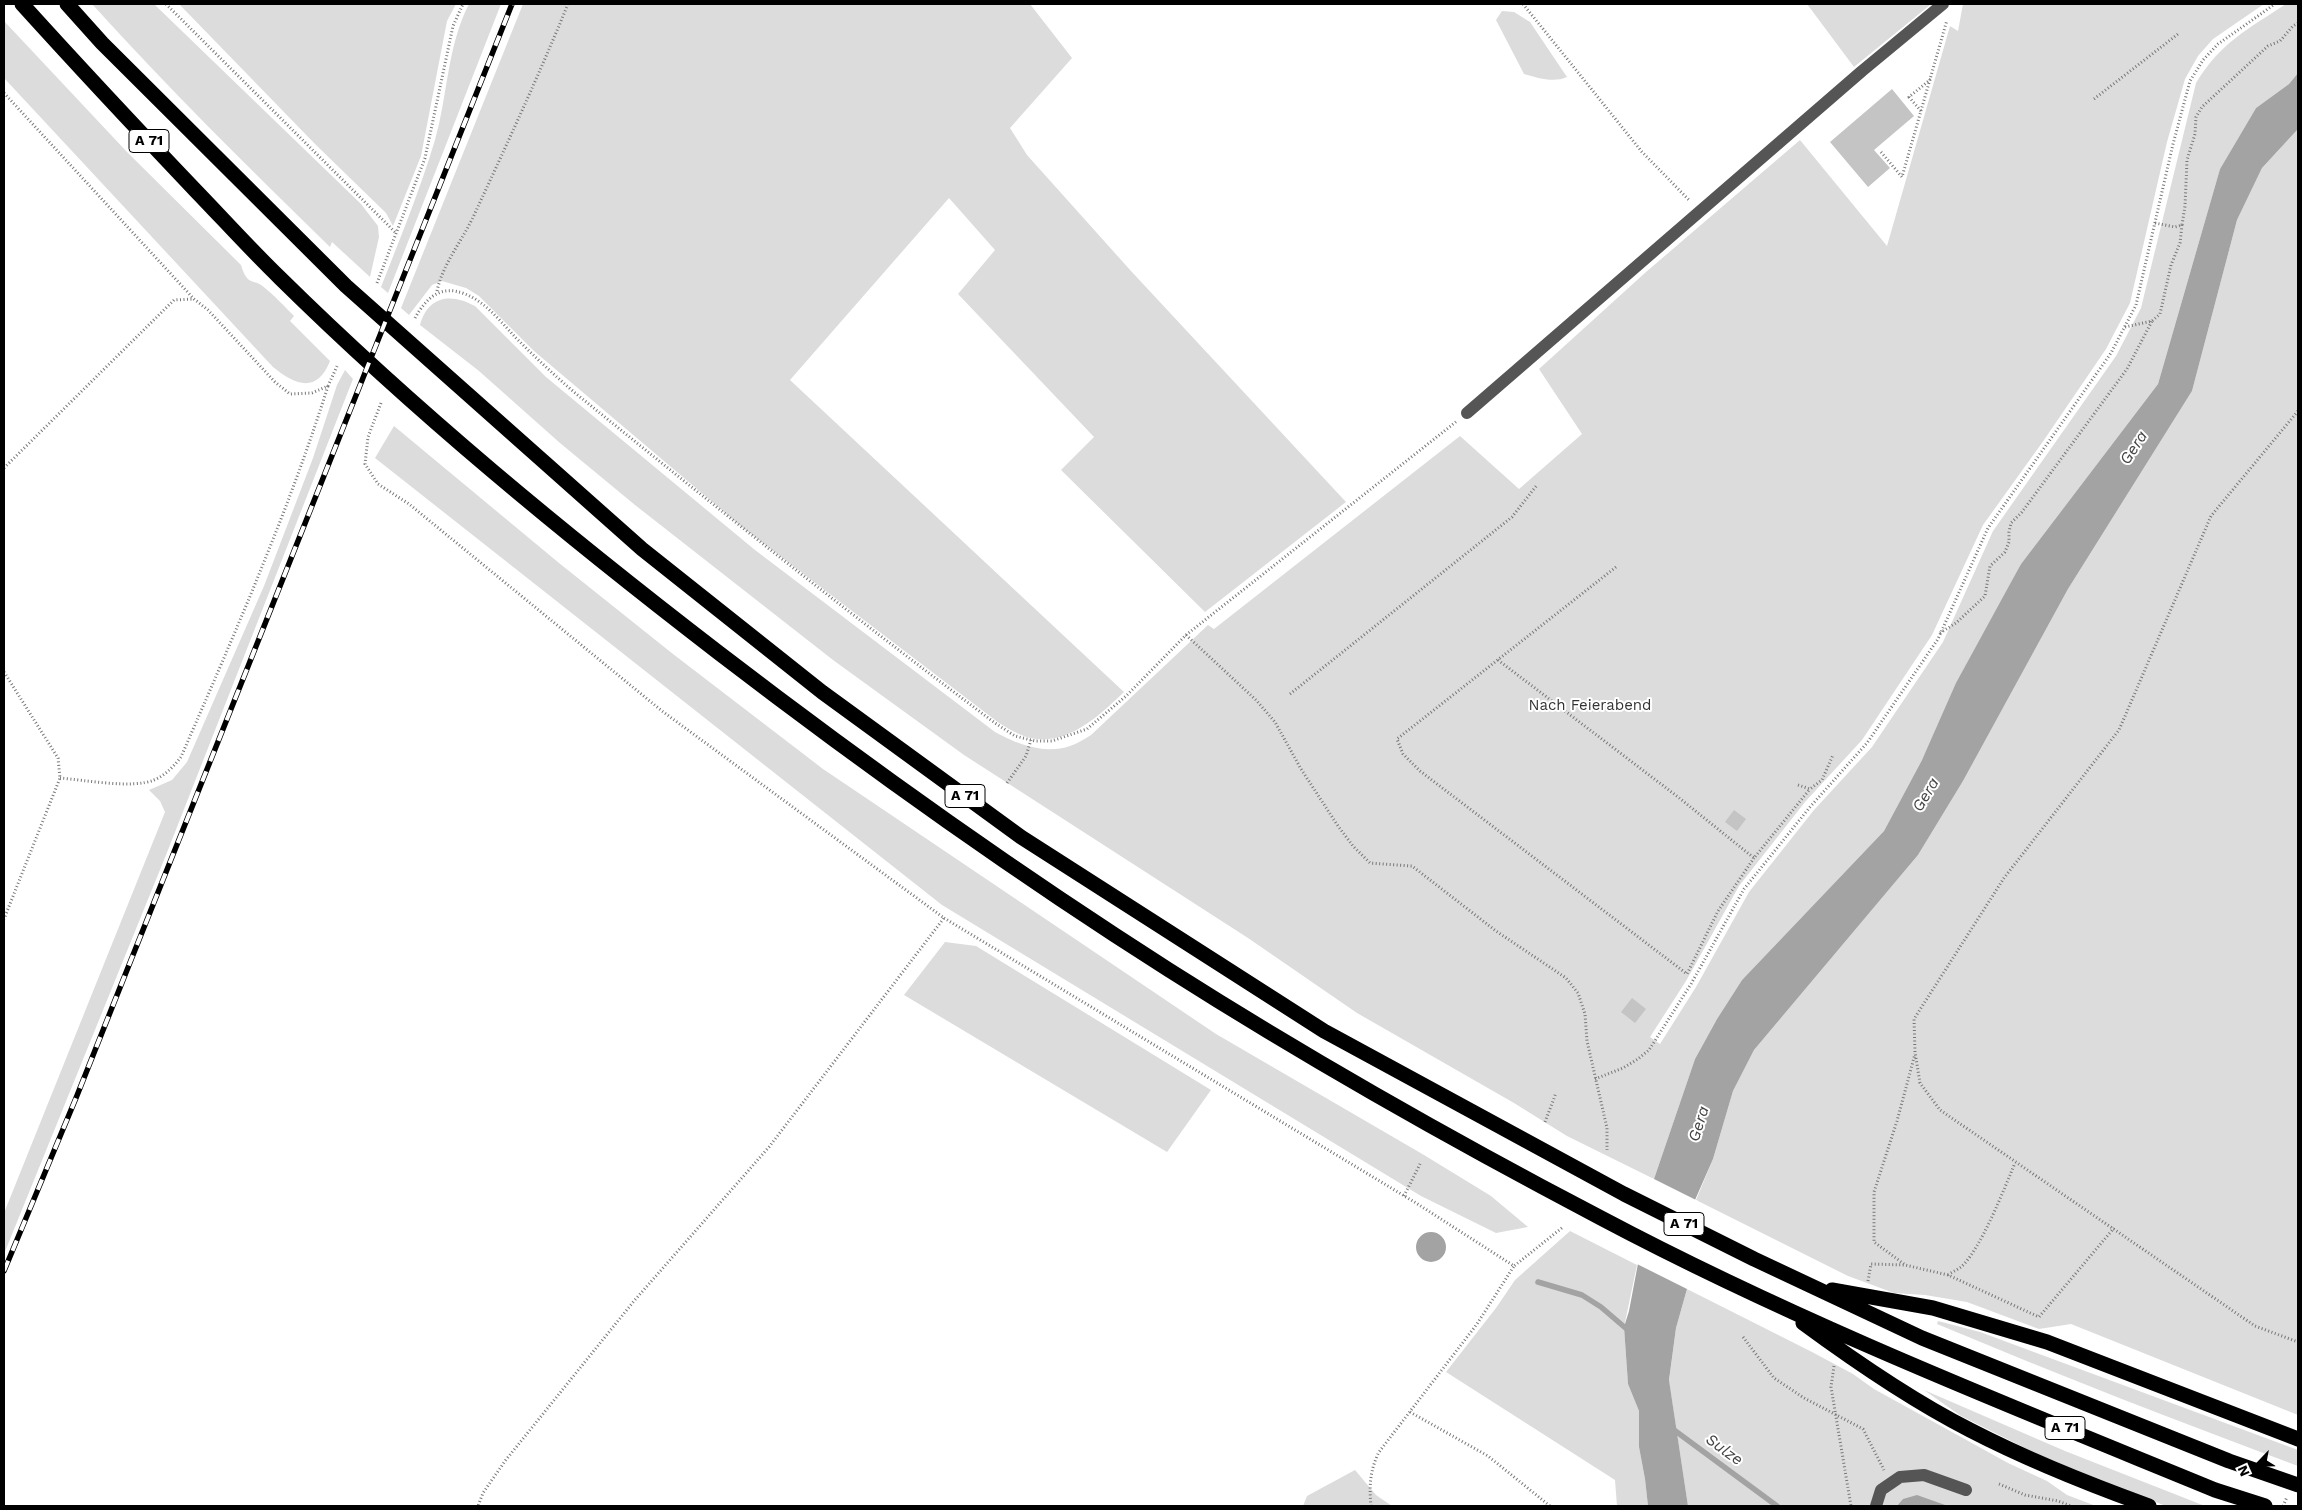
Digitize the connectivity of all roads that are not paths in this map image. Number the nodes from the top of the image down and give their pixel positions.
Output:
1 (22, 4) edge
2 (67, 4) edge
3 (1945, 9) edge
4 (1467, 413) road end
5 (1813, 1286) junction
6 (1776, 1302) junction
7 (2298, 1439) edge
8 (2298, 1484) edge
9 (1966, 1490) dead end
10 (1876, 1506) edge
11 (2149, 1506) edge
12 (2265, 1506) edge

1 - 6 highway, A 71
2 - 5 highway, A 71
3 - 4 lane
5 - 7 highway
5 - 8 highway, A 71
6 - 11 highway
6 - 12 highway, A 71
9 - 10 lane

